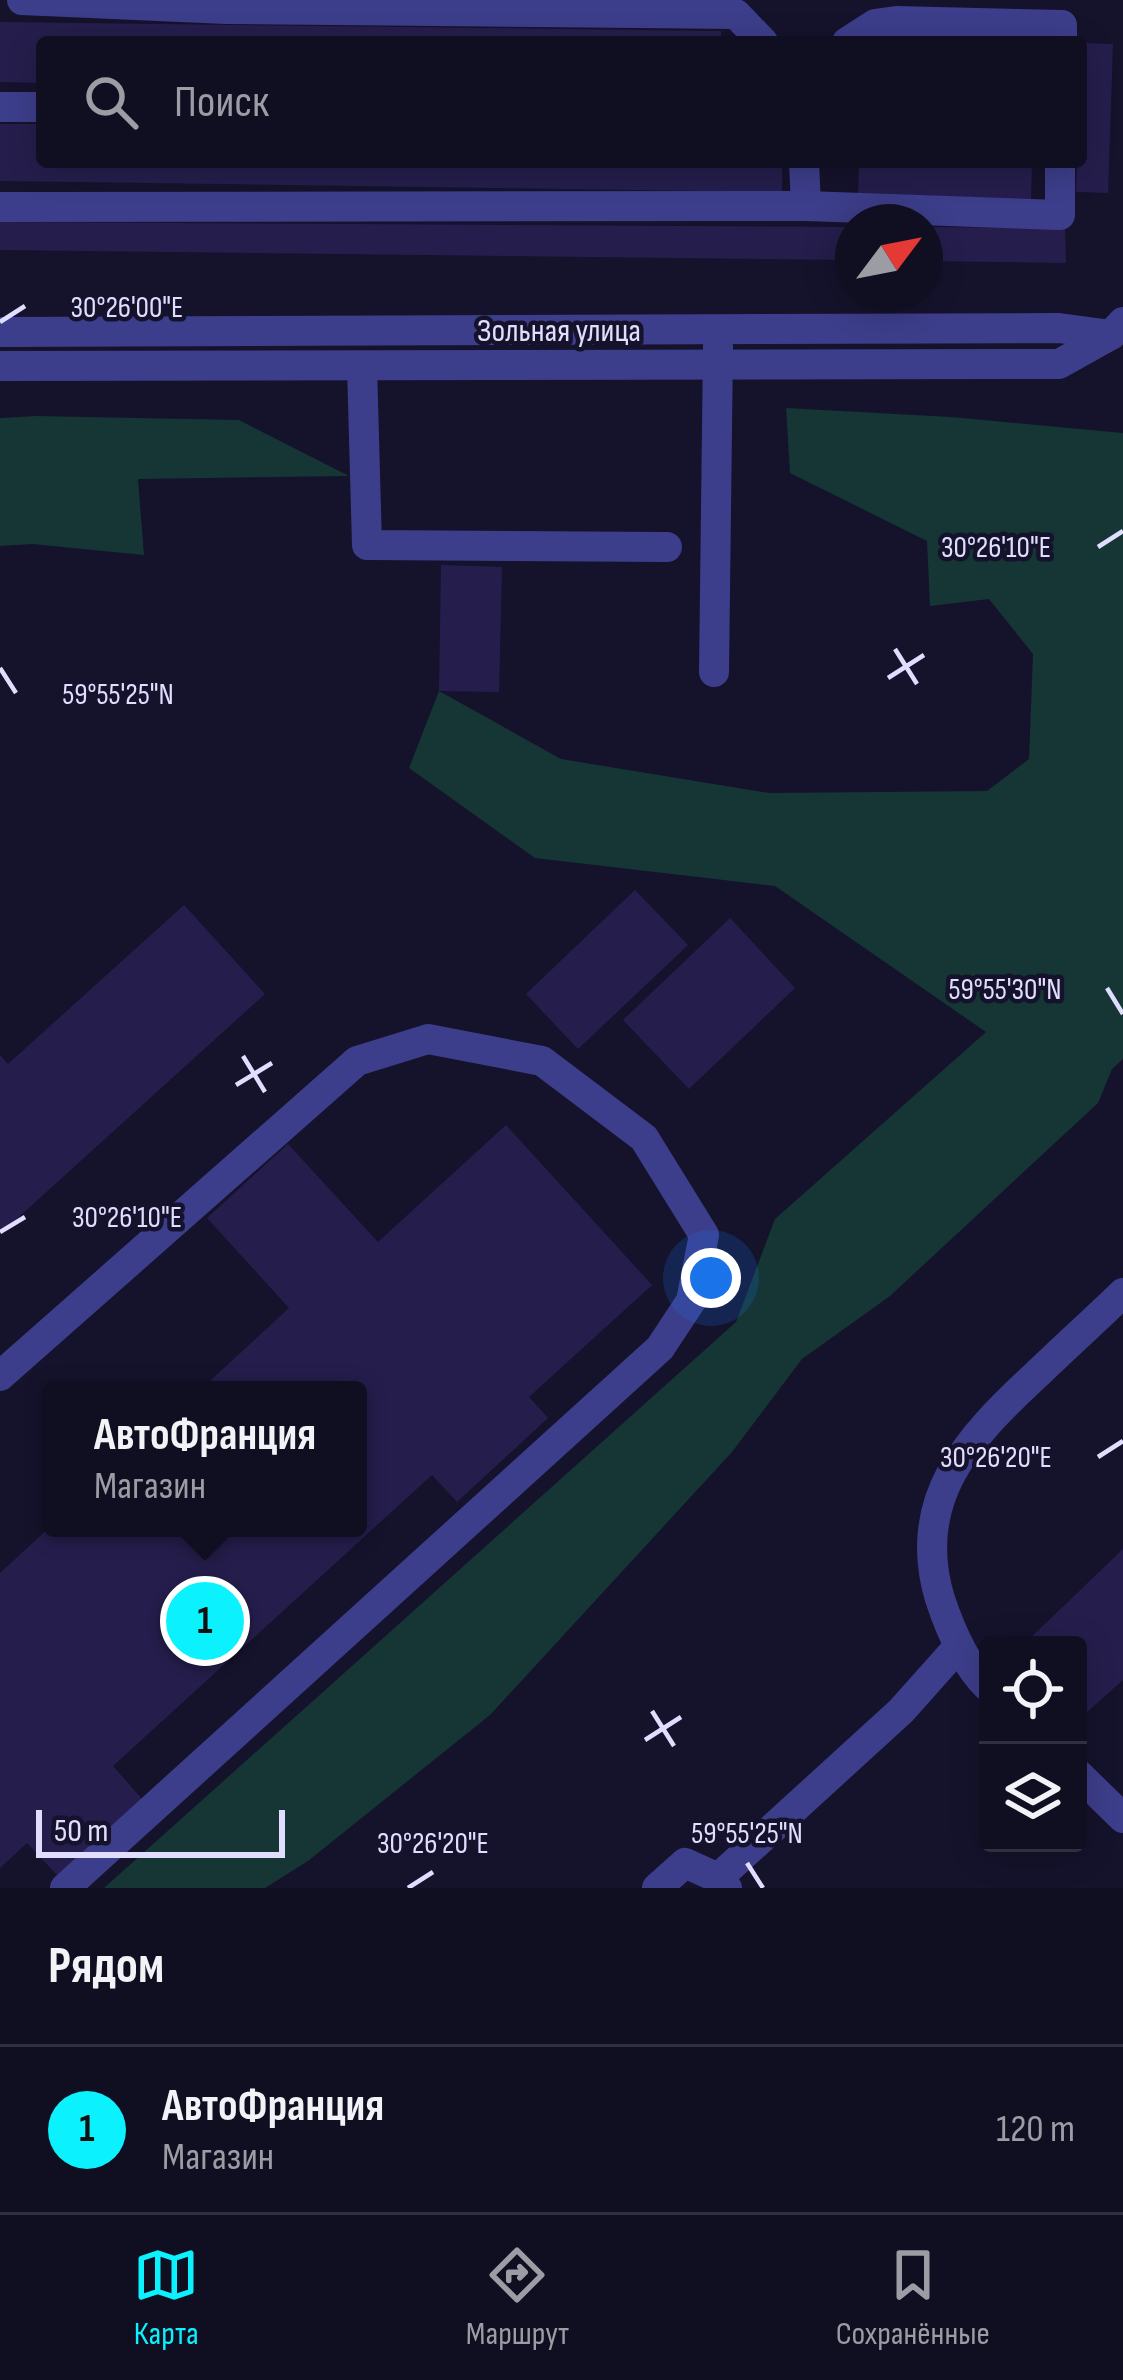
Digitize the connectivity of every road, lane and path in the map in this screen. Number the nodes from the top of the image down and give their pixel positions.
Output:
1 (22, 0) edge
2 (758, 36) edge
3 (856, 36) edge
4 (1062, 36) edge
5 (0, 107) edge
6 (36, 107) edge
7 (804, 168) edge
8 (1060, 168) edge
9 (806, 206) junction
10 (0, 207) edge
11 (718, 329) junction
12 (0, 332) edge
13 (1119, 334) edge
14 (718, 365) junction
15 (0, 366) edge
16 (362, 366) junction
17 (667, 547) dead end
18 (714, 672) dead end
19 (1123, 1293) edge
20 (0, 1376) edge
21 (959, 1646) junction
22 (979, 1679) edge
23 (1087, 1783) edge
24 (1123, 1818) edge
25 (723, 1883) edge
26 (65, 1888) edge
27 (657, 1888) edge

1 - 2 street
3 - 4 street
5 - 6 street
7 - 9 street
8 - 9 street
9 - 10 street
11 - 12 street, Зольная улица
11 - 13 street, Зольная улица
11 - 14 street
13 - 14 street, Зольная улица
14 - 16 street, Зольная улица
14 - 18 street
15 - 16 street, Зольная улица
16 - 17 street
19 - 21 street
20 - 26 street
21 - 22 street
21 - 25 street
23 - 24 street
25 - 27 street

